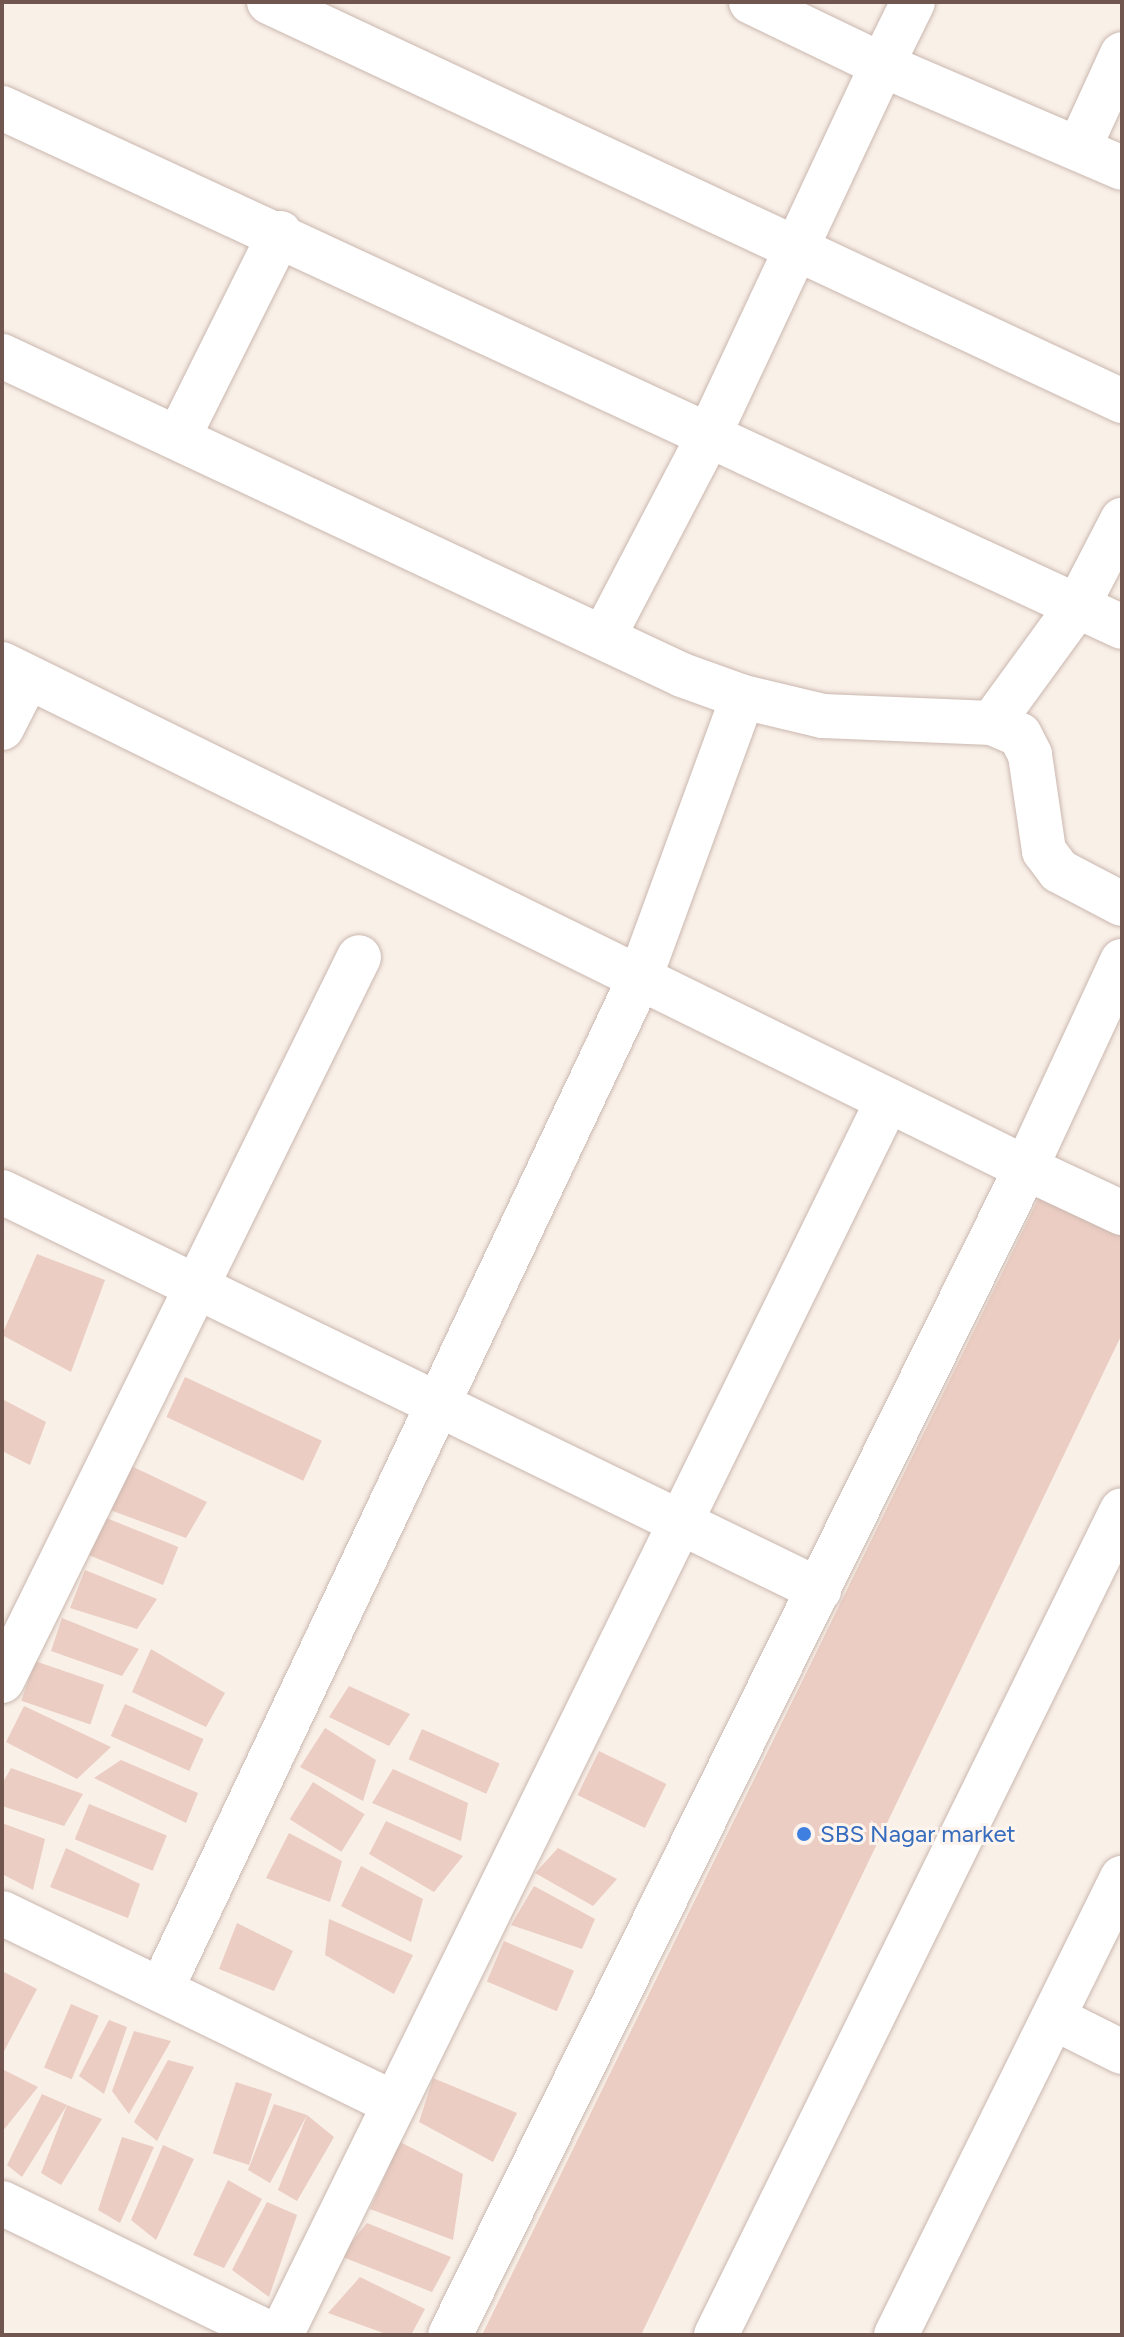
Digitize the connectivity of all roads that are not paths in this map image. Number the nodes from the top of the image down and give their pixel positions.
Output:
1 (269, 2) edge
2 (751, 2) edge
3 (913, 2) edge
4 (1122, 54) edge
5 (882, 65) junction
6 (2, 108) edge
7 (1079, 148) junction
8 (1122, 168) edge
9 (280, 233) junction
10 (793, 251) junction
11 (2, 356) edge
12 (1122, 401) edge
13 (708, 437) junction
14 (178, 438) junction
15 (1122, 520) edge
16 (1078, 605) junction
17 (1122, 627) edge
18 (604, 636) junction
19 (15, 670) edge
20 (743, 697) junction
21 (992, 723) junction
22 (2, 728) edge
23 (1122, 904) edge
24 (359, 957) dead end
25 (1122, 961) edge
26 (641, 975) junction
27 (888, 1100) junction
28 (1026, 1168) junction
29 (2, 1192) edge
30 (1122, 1213) edge
31 (198, 1289) junction
32 (438, 1407) junction
33 (1122, 1510) edge
34 (680, 1522) junction
35 (819, 1590) junction
36 (2, 1681) edge
37 (1122, 1878) edge
38 (2, 1913) edge
39 (161, 1990) junction
40 (1054, 2018) junction
41 (1122, 2052) edge
42 (393, 2103) junction
43 (2, 2203) edge
44 (273, 2335) edge
45 (281, 2335) edge
46 (450, 2335) edge
47 (716, 2335) edge
48 (896, 2335) edge

1 - 10 street
2 - 5 street
3 - 5 street
4 - 7 street
5 - 7 street
5 - 10 street
6 - 9 street
7 - 8 street
9 - 13 street
9 - 14 street
10 - 12 street
10 - 13 street
11 - 14 street
13 - 16 street
13 - 18 street
14 - 18 street
15 - 16 street
16 - 17 street
16 - 21 street
18 - 20 street
19 - 22 street
19 - 26 street
20 - 21 street
20 - 26 street
21 - 23 street
24 - 31 street
25 - 28 street
26 - 27 street
26 - 32 street
27 - 28 street
27 - 34 street
28 - 30 street
28 - 35 street
29 - 31 street
31 - 32 street
31 - 36 street
32 - 34 street
32 - 39 street
33 - 47 street
34 - 35 street
34 - 42 street
35 - 46 street
37 - 40 street
38 - 39 street
39 - 42 street
40 - 41 street
40 - 48 street
42 - 45 street
43 - 44 street

